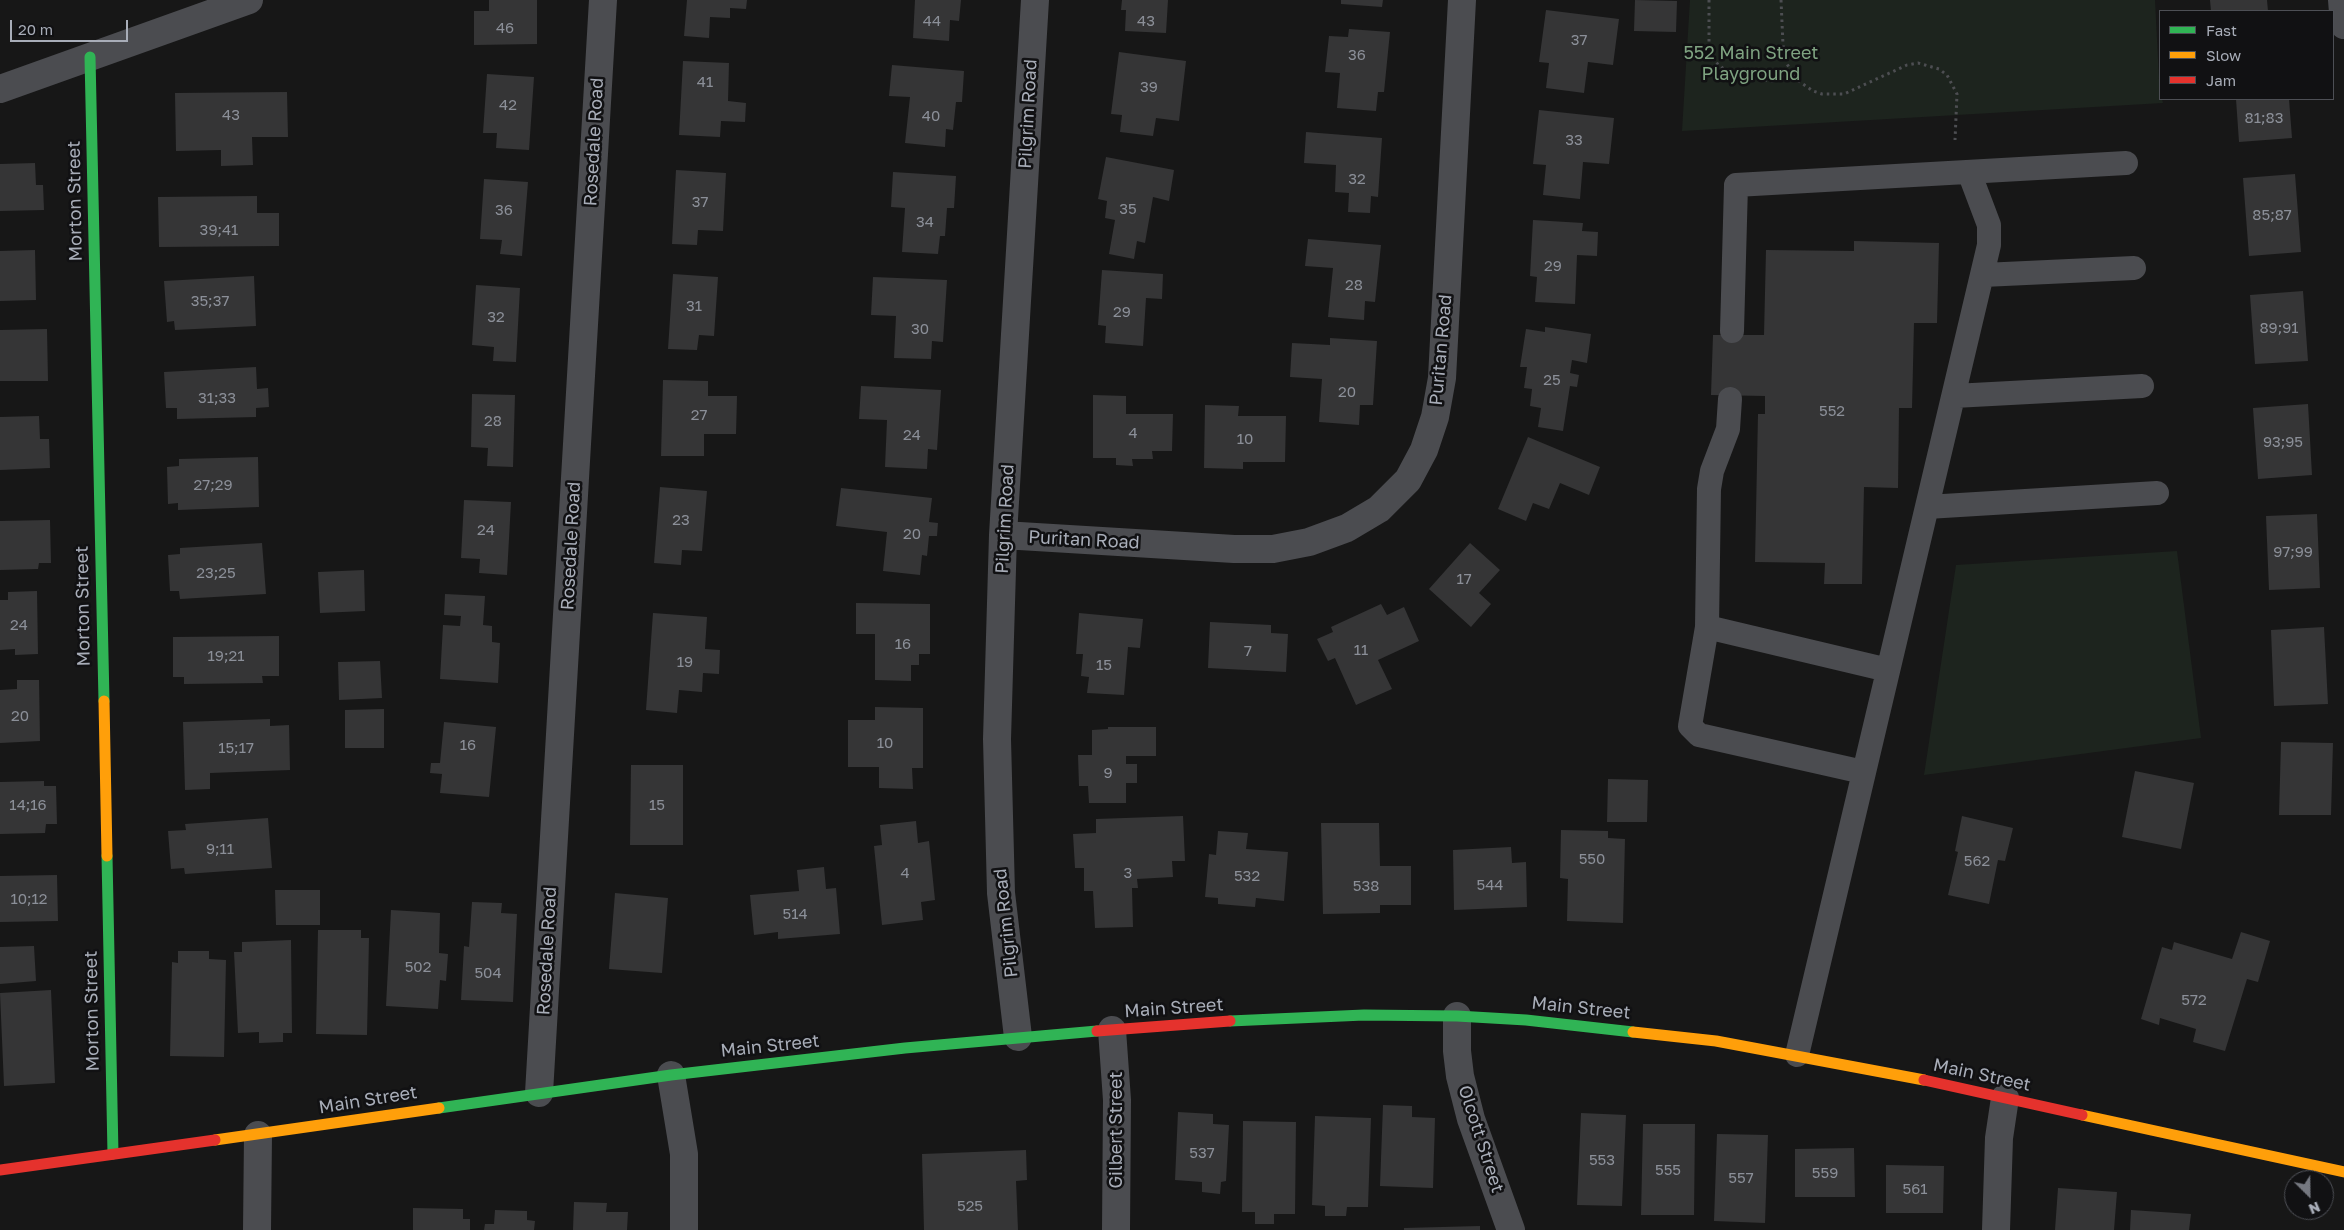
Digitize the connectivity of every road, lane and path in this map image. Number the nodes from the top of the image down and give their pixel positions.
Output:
1 (249, 0) edge
2 (603, 0) edge
3 (1035, 0) edge
4 (1462, 0) edge
5 (1709, 0) edge
6 (1781, 0) edge
7 (2342, 0) edge
8 (2344, 25) edge
9 (90, 57) junction
10 (1792, 73) junction
11 (0, 90) edge
12 (2126, 163) dead end
13 (1960, 173) junction
14 (2134, 268) dead end
15 (1983, 275) junction
16 (1732, 331) dead end
17 (2142, 386) dead end
18 (1954, 396) junction
19 (1730, 399) dead end
20 (2157, 493) dead end
21 (1927, 507) junction
22 (1003, 535) junction
23 (1707, 627) junction
24 (1888, 670) junction
25 (1863, 772) junction
26 (1457, 1016) junction
27 (1112, 1030) junction
28 (1018, 1037) junction
29 (1797, 1055) junction
30 (671, 1075) junction
31 (539, 1093) junction
32 (2005, 1098) junction
33 (258, 1135) junction
34 (112, 1154) junction
35 (0, 1170) edge
36 (2344, 1172) edge
37 (258, 1230) edge
38 (684, 1230) edge
39 (1116, 1230) edge
40 (1511, 1230) edge
41 (1996, 1230) edge

1 - 9 street
2 - 31 street, Rosedale Road
3 - 22 street, Pilgrim Road
4 - 22 street, Puritan Road
5 - 10 path
6 - 10 path
7 - 8 street
9 - 11 street
9 - 34 main road, Morton Street
10 - 13 path
12 - 13 lane
13 - 15 lane
13 - 16 lane
14 - 15 lane
15 - 18 lane
17 - 18 lane
18 - 21 lane
19 - 23 lane
20 - 21 lane
21 - 24 lane
22 - 28 street, Pilgrim Road
23 - 24 lane
23 - 25 lane
24 - 25 lane
25 - 29 lane
26 - 27 main road, Main Street
26 - 29 main road, Main Street
26 - 40 street, Olcott Street
27 - 28 main road, Main Street
27 - 39 street, Gilbert Street
28 - 30 main road, Main Street
29 - 32 main road, Main Street
30 - 31 main road, Main Street
30 - 38 street
31 - 33 main road, Main Street
32 - 36 main road, Main Street
32 - 41 street
33 - 34 main road, Main Street
33 - 37 street
34 - 35 main road, Main Street

